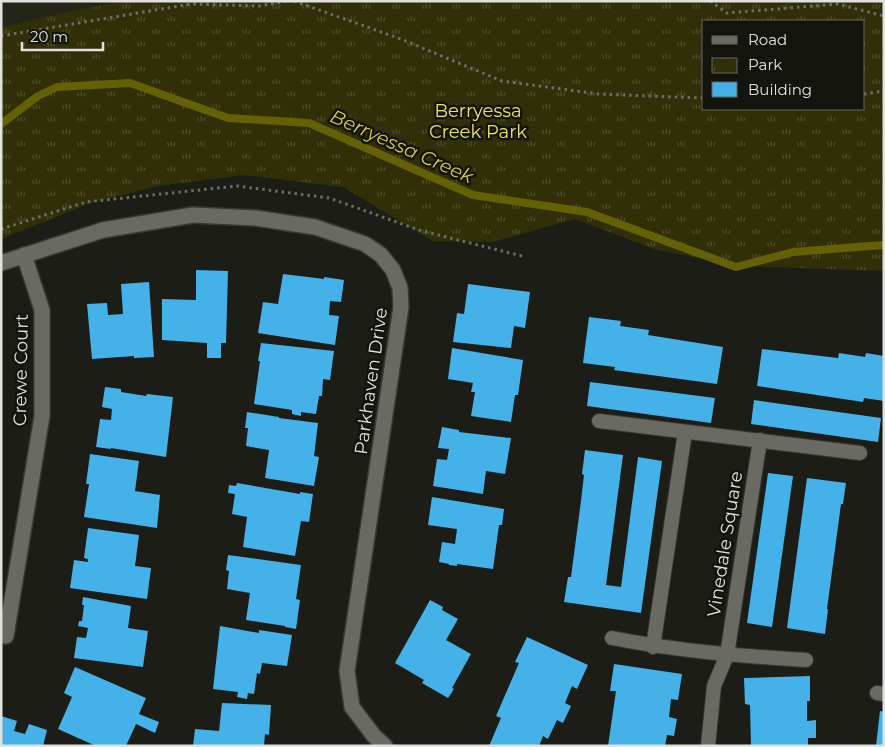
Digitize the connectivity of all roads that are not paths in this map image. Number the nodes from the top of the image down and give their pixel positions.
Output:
1 (24, 256) junction
2 (1, 264) edge
3 (599, 421) dead end
4 (685, 432) junction
5 (760, 440) junction
6 (860, 453) dead end
7 (6, 636) dead end
8 (612, 638) dead end
9 (653, 647) junction
10 (727, 655) junction
11 (806, 660) dead end
12 (385, 746) edge
13 (708, 746) edge

1 - 2 street, Parkhaven Drive
1 - 7 street, Crewe Court
1 - 12 street, Parkhaven Drive
3 - 4 lane
4 - 5 lane
4 - 9 lane
5 - 6 lane
5 - 10 lane, Vinedale Square
8 - 9 lane
9 - 10 lane
10 - 11 lane
10 - 13 lane, Vinedale Square

